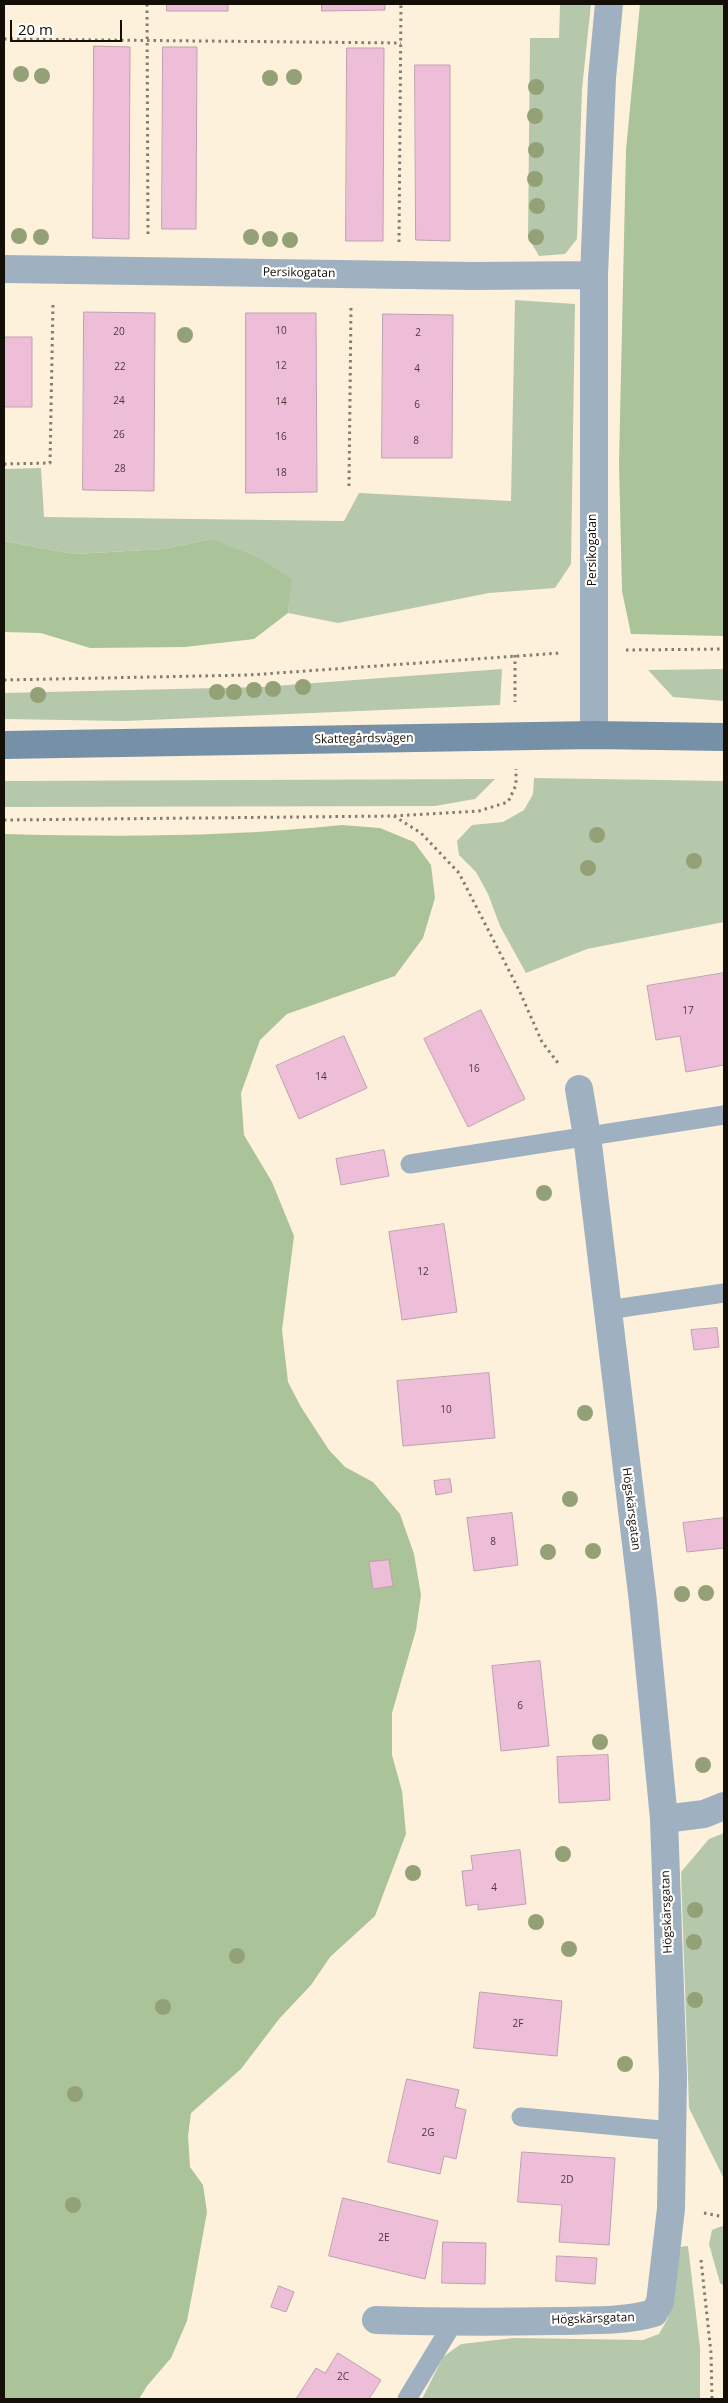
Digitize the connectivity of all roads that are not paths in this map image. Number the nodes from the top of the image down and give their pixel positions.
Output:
1 (609, 4) edge
2 (4, 269) edge
3 (594, 274) junction
4 (594, 735) junction
5 (724, 737) edge
6 (4, 744) edge
7 (580, 1089) road end
8 (724, 1115) edge
9 (587, 1136) junction
10 (410, 1164) dead end
11 (724, 1293) edge
12 (607, 1310) junction
13 (724, 1806) edge
14 (664, 1819) junction
15 (521, 2117) dead end
16 (672, 2131) junction
17 (376, 2320) dead end
18 (453, 2323) junction
19 (407, 2399) edge

1 - 3 street, Persikogatan
2 - 3 street, Persikogatan
3 - 4 street, Persikogatan
4 - 5 street, Skattegårdsvägen
4 - 6 street, Skattegårdsvägen
7 - 9 street, Högskärsgatan
8 - 9 lane
9 - 10 lane
9 - 12 street, Högskärsgatan
11 - 12 lane
12 - 14 street, Högskärsgatan
13 - 14 street
14 - 16 street, Högskärsgatan
15 - 16 lane
16 - 18 street, Högskärsgatan
17 - 18 street, Högskärsgatan
18 - 19 lane

